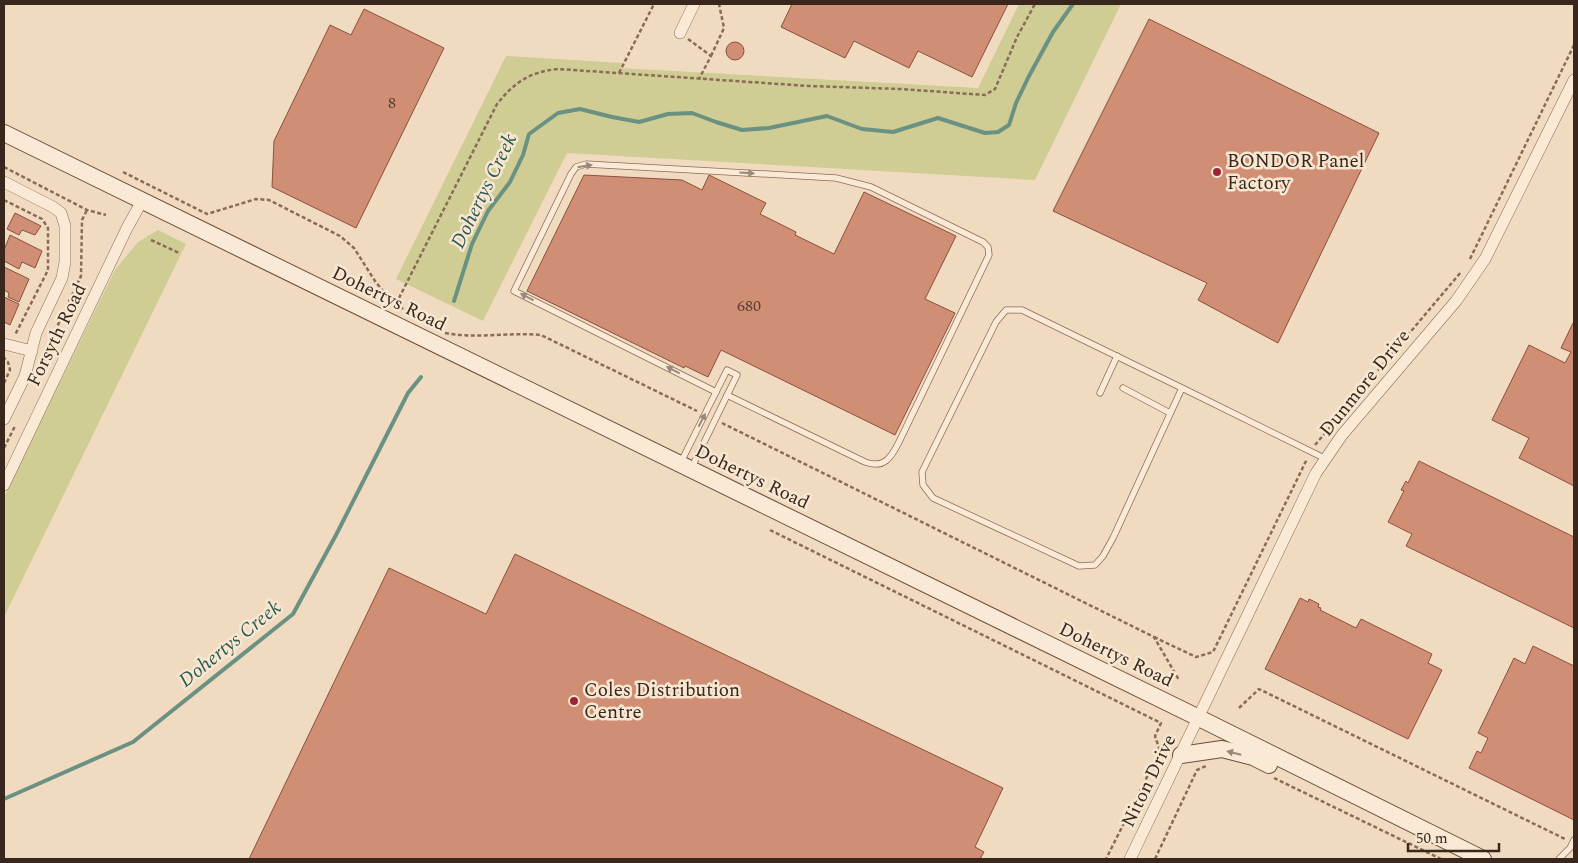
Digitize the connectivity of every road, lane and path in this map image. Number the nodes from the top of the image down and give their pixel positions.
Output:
1 (654, 4) edge
2 (694, 4) edge
3 (719, 4) edge
4 (1035, 4) edge
5 (680, 32) joint
6 (1574, 45) edge
7 (711, 56) junction
8 (619, 73) junction
9 (699, 78) junction
10 (1574, 80) edge
11 (4, 133) edge
12 (4, 167) edge
13 (123, 172) dead end
14 (4, 182) edge
15 (4, 200) edge
16 (142, 201) junction
17 (87, 210) junction
18 (106, 214) dead end
19 (151, 240) dead end
20 (179, 253) dead end
21 (1467, 264) dead end
22 (1461, 271) dead end
23 (396, 304) junction
24 (420, 320) dead end
25 (440, 330) dead end
26 (7, 345) edge
27 (32, 351) junction
28 (1117, 356) junction
29 (4, 383) edge
30 (34, 387) dead end
31 (1123, 388) dead end
32 (1182, 388) junction
33 (716, 392) junction
34 (1100, 393) dead end
35 (727, 395) junction
36 (1170, 413) junction
37 (705, 415) junction
38 (4, 419) edge
39 (715, 420) junction
40 (16, 422) dead end
41 (4, 448) edge
42 (1310, 452) junction
43 (1326, 459) junction
44 (686, 467) junction
45 (4, 485) edge
46 (770, 530) dead end
47 (1154, 637) junction
48 (1179, 680) dead end
49 (1239, 708) dead end
50 (1199, 718) junction
51 (1181, 755) junction
52 (1214, 763) dead end
53 (1267, 774) dead end
54 (1424, 830) junction
55 (1574, 842) edge
56 (1106, 859) edge
57 (1130, 859) edge
58 (1155, 859) edge
59 (1441, 859) edge
60 (1482, 859) edge
61 (1559, 859) edge

1 - 8 path
2 - 5 street
3 - 7 path
4 - 9 path
5 - 7 path
6 - 21 path
7 - 9 path
8 - 9 path
8 - 23 path
10 - 43 street, Dunmore Drive
11 - 16 main road, Dohertys Road
12 - 17 path
13 - 23 path
14 - 27 street
15 - 26 path
16 - 44 main road, Dohertys Road
16 - 45 street, Forsyth Road
17 - 18 path
17 - 30 path
19 - 20 path
22 - 42 path
23 - 24 path
25 - 37 path
26 - 27 street
26 - 29 path
27 - 38 street
28 - 32 lane
28 - 34 lane
28 - 36 lane
31 - 36 lane
32 - 36 lane
32 - 42 lane
33 - 35 lane
33 -> 35 lane
33 - 37 lane
35 - 39 lane
44 -> 37 lane
39 - 44 lane
39 - 47 path
40 - 41 path
42 - 43 lane
42 - 47 path
43 - 50 street, Dunmore Drive
44 - 50 main road, Dohertys Road
46 - 56 path
47 - 48 path
49 - 55 path
50 - 51 street, Niton Drive
50 - 54 main road, Dohertys Road
54 -> 51 main road
51 - 57 street, Niton Drive
52 - 58 path
53 - 59 path
54 - 60 main road, Dohertys Road
55 - 61 lane

